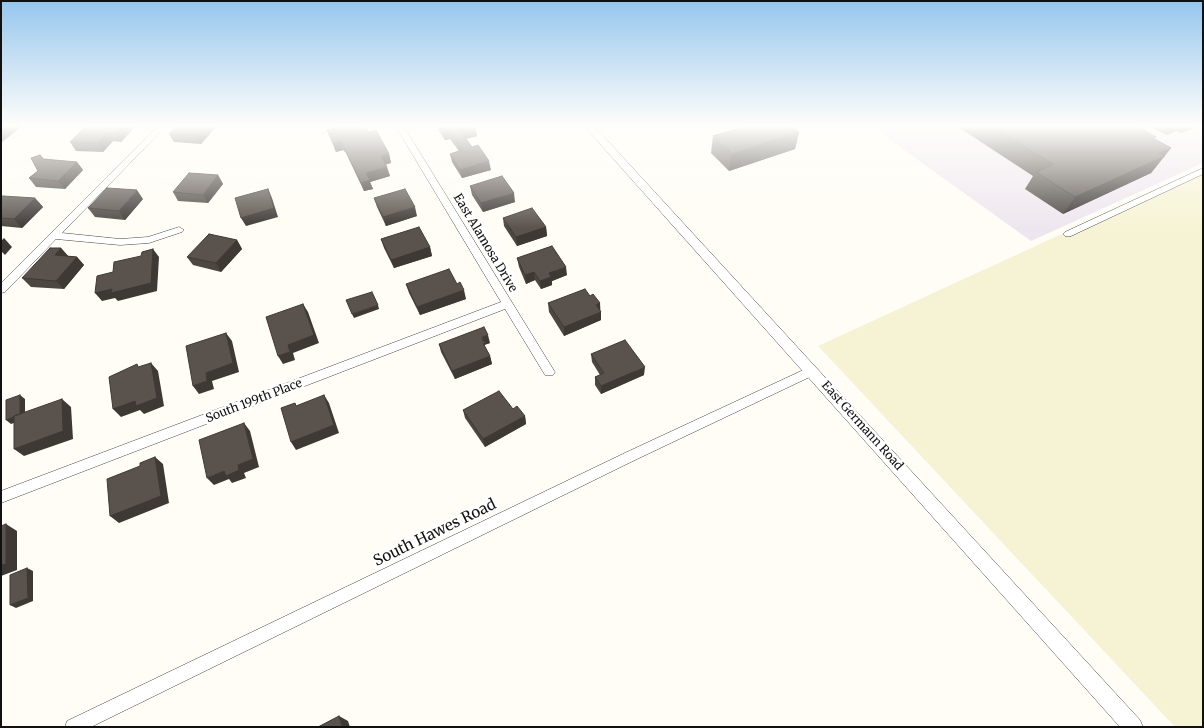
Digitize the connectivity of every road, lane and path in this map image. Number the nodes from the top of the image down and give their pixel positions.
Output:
1 (128, 161) edge
2 (421, 161) edge
3 (621, 161) edge
4 (1203, 171) edge
5 (179, 230) dead end
6 (1068, 234) dead end
7 (55, 236) junction
8 (1, 289) edge
9 (507, 304) junction
10 (812, 371) junction
11 (549, 372) dead end
12 (1, 497) edge
13 (73, 727) edge
14 (1133, 727) edge

1 - 7 street
2 - 9 street, East Alamosa Drive
3 - 10 street, East Germann Road
4 - 6 street
5 - 7 street
7 - 8 street
9 - 11 street, East Alamosa Drive
9 - 12 street, South 199th Place
10 - 13 street, South Hawes Road
10 - 14 street, East Germann Road

